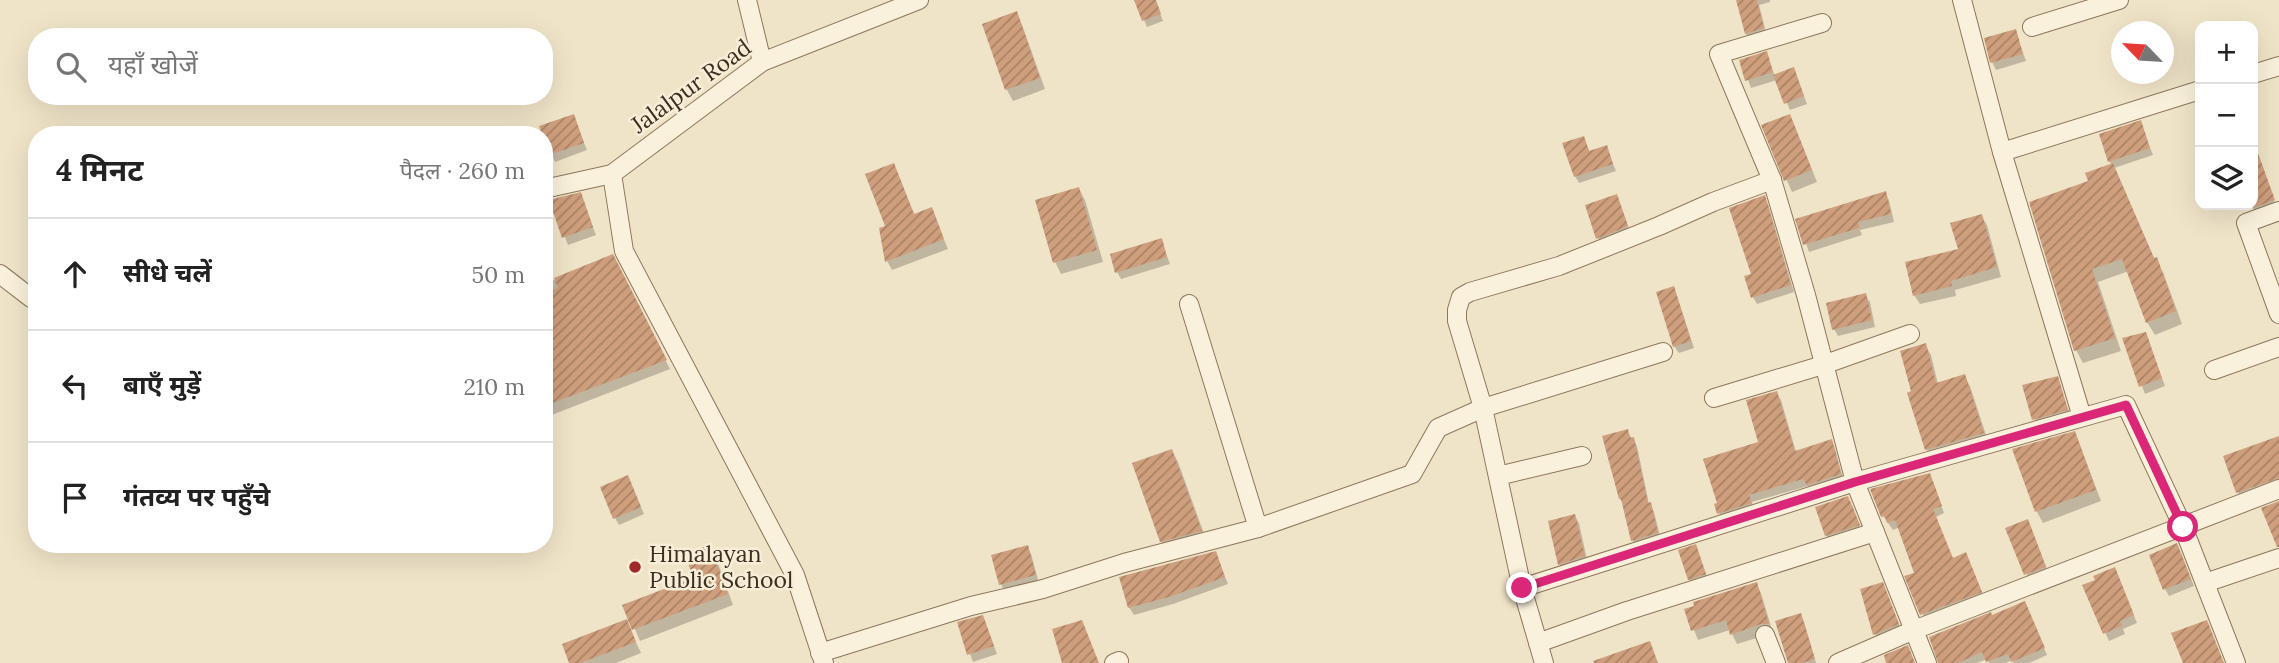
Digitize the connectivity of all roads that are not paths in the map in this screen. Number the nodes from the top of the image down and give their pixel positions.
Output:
1 (747, 0) edge
2 (919, 0) edge
3 (1962, 0) edge
4 (2119, 0) edge
5 (1822, 23) dead end
6 (2032, 27) dead end
7 (762, 62) junction
8 (2279, 66) edge
9 (2258, 72) edge
10 (2195, 92) edge
11 (2002, 152) junction
12 (612, 174) junction
13 (1772, 180) junction
14 (553, 187) edge
15 (2279, 211) edge
16 (0, 274) edge
17 (28, 295) edge
18 (1189, 304) dead end
19 (2279, 314) edge
20 (1910, 334) dead end
21 (2279, 346) edge
22 (1663, 352) dead end
23 (1823, 365) junction
24 (2214, 370) dead end
25 (1714, 398) dead end
26 (1483, 408) junction
27 (2082, 417) junction
28 (1582, 456) dead end
29 (1498, 476) junction
30 (1855, 482) junction
31 (2279, 489) edge
32 (2183, 527) junction
33 (1258, 528) junction
34 (1875, 532) junction
35 (2279, 558) edge
36 (2205, 583) junction
37 (1522, 588) junction
38 (1914, 630) junction
39 (1765, 635) dead end
40 (1538, 643) junction
41 (822, 658) edge
42 (1544, 663) edge
43 (1776, 663) edge
44 (1838, 663) edge
45 (1927, 663) edge
46 (2236, 663) edge

1 - 7 street
2 - 7 street, Jalalpur Road
3 - 11 street
4 - 6 street
5 - 13 street
7 - 12 street, Jalalpur Road
8 - 9 street
10 - 11 street
11 - 27 street
12 - 14 street
12 - 41 street
13 - 23 street
13 - 26 street
15 - 19 street
16 - 17 street
18 - 33 street
20 - 23 street
21 - 24 street
22 - 26 street
23 - 25 street
23 - 30 street
26 - 29 street
26 - 33 street
27 - 30 street
27 - 32 street
28 - 29 street
29 - 37 street
30 - 34 street
30 - 37 street
31 - 32 street
32 - 36 street
32 - 38 street
33 - 41 street
34 - 38 street
34 - 40 street
35 - 36 street
36 - 46 street
37 - 40 street
38 - 44 street
38 - 45 street
39 - 43 street
40 - 42 street

